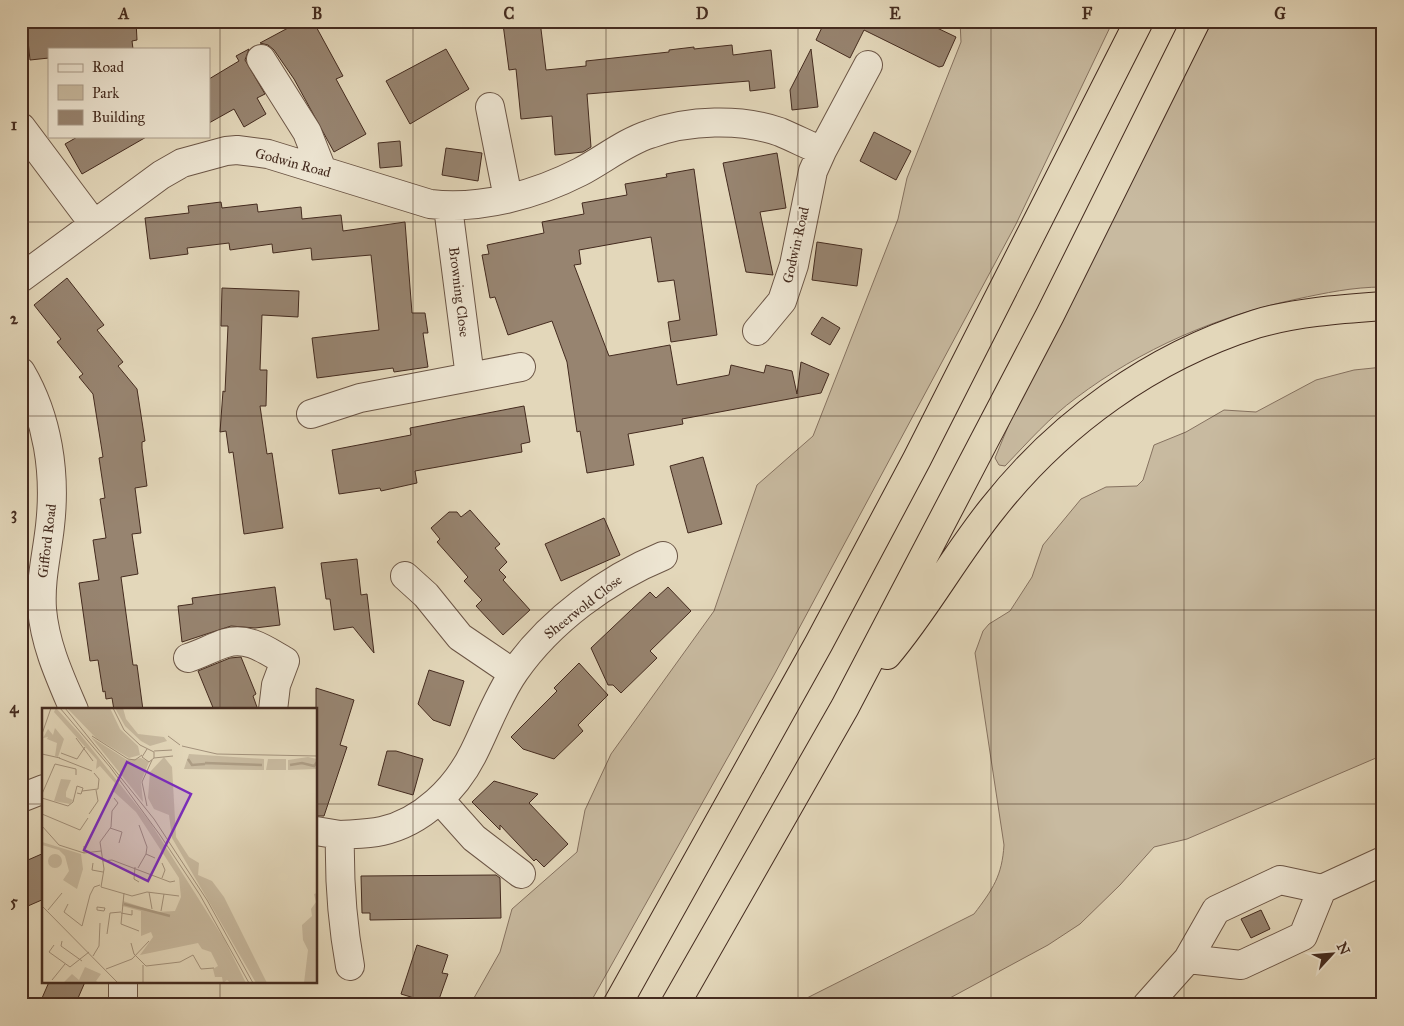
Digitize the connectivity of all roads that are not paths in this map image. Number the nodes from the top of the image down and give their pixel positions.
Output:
1 (1139, 21) edge
2 (1196, 21) edge
3 (261, 59) dead end
4 (868, 65) dead end
5 (490, 108) dead end
6 (21, 126) edge
7 (822, 151) junction
8 (322, 170) junction
9 (508, 198) junction
10 (448, 206) junction
11 (93, 223) junction
12 (21, 278) edge
13 (1383, 306) edge
14 (757, 331) dead end
15 (521, 367) dead end
16 (21, 372) edge
17 (470, 377) junction
18 (311, 414) dead end
19 (663, 556) dead end
20 (405, 576) dead end
21 (188, 658) dead end
22 (513, 673) junction
23 (845, 706) junction
24 (73, 708) edge
25 (273, 708) edge
26 (42, 790) edge
27 (21, 798) edge
28 (440, 800) junction
29 (328, 833) edge
30 (1383, 861) edge
31 (521, 874) dead end
32 (1322, 889) junction
33 (1188, 959) junction
34 (350, 966) dead end
35 (124, 984) edge
36 (123, 1005) edge
37 (617, 1005) edge
38 (675, 1005) edge
39 (1147, 1005) edge

1 - 37 highway
2 - 23 highway
3 - 8 street
4 - 7 street, Godwin Road
5 - 9 street
6 - 11 street
7 - 9 street, Godwin Road
7 - 14 street, Godwin Road
8 - 10 street, Godwin Road
8 - 11 street, Godwin Road
9 - 10 street, Godwin Road
10 - 17 street, Browning Close
11 - 12 street, Godwin Road
13 - 23 highway
15 - 17 street
16 - 24 street, Gifford Road
17 - 18 street
19 - 22 street, Sheerwold Close
20 - 22 street
21 - 25 street
22 - 28 street, Sheerwold Close
23 - 38 highway
26 - 27 street
28 - 29 street, Sheerwold Close
28 - 31 street
29 - 34 street, Sheerwold Close
30 - 32 street
32 - 33 street
32 - 33 street
33 - 39 street
35 - 36 street

